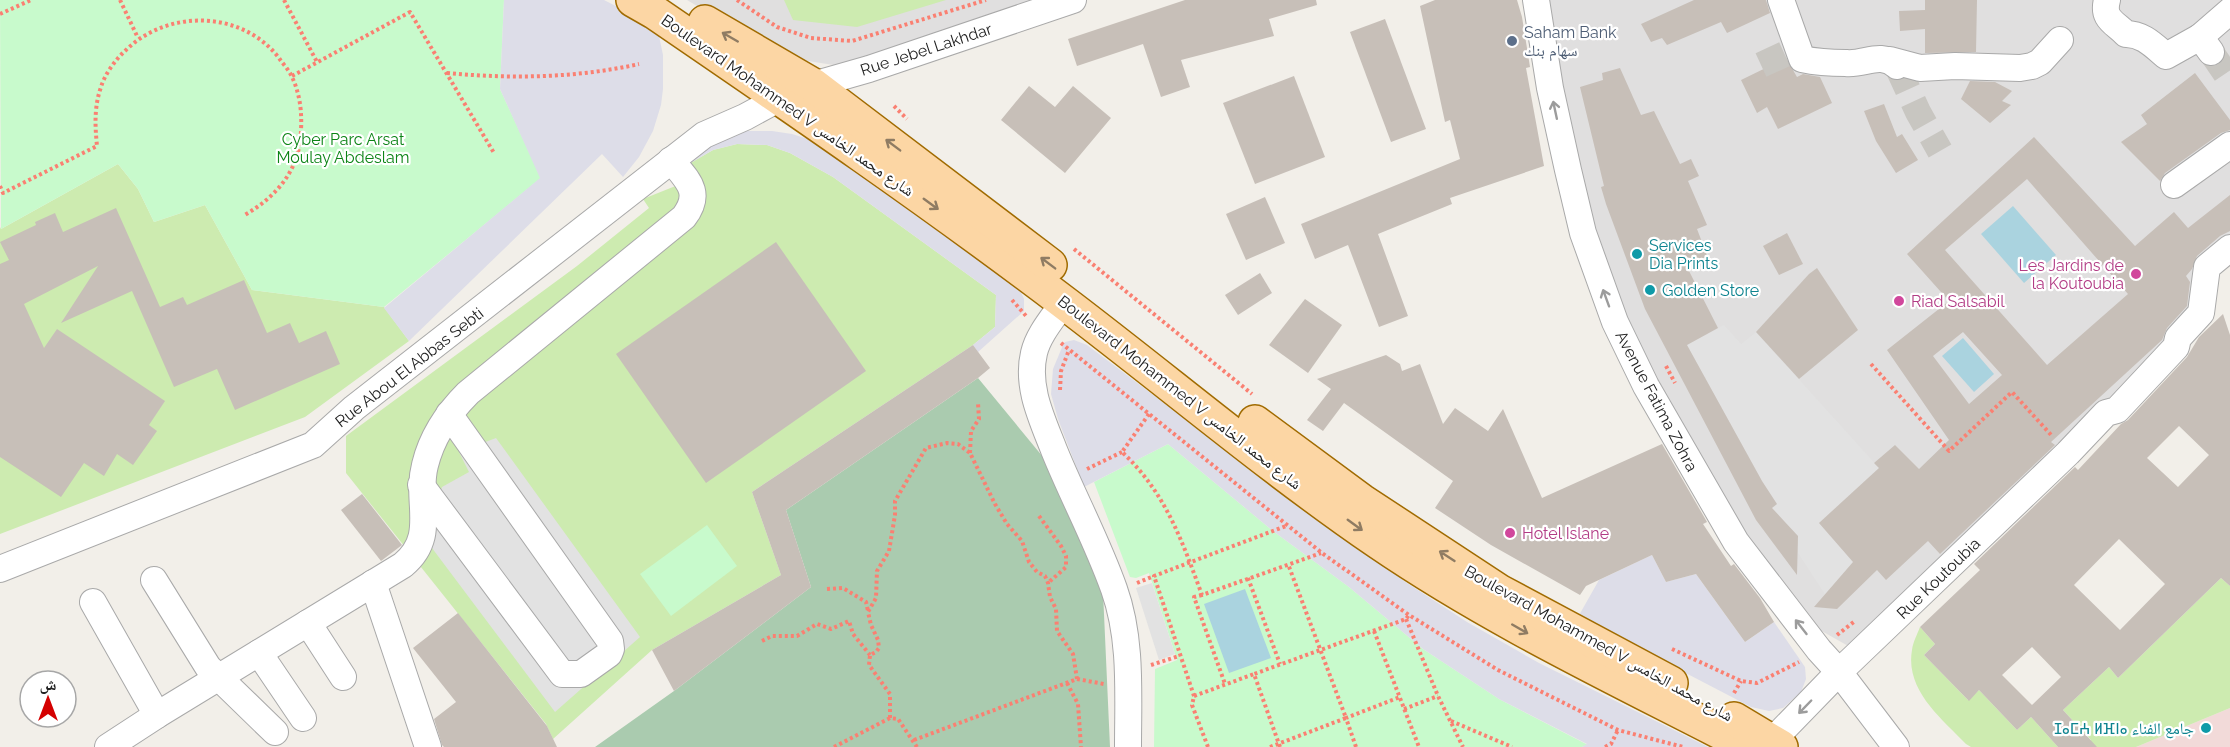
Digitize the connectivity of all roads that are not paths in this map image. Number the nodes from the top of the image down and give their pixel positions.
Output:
1 (633, 0) edge
2 (666, 0) edge
3 (1073, 0) edge
4 (1536, 0) edge
5 (1781, 0) edge
6 (2107, 0) edge
7 (2230, 11) edge
8 (2060, 40) dead end
9 (813, 86) junction
10 (780, 98) junction
11 (2230, 145) edge
12 (671, 160) junction
13 (2174, 185) dead end
14 (2230, 248) edge
15 (1064, 302) junction
16 (449, 414) junction
17 (421, 485) junction
18 (0, 569) edge
19 (154, 580) dead end
20 (373, 583) junction
21 (93, 602) dead end
22 (308, 623) junction
23 (259, 653) junction
24 (1839, 672) junction
25 (343, 676) dead end
26 (218, 678) junction
27 (157, 715) junction
28 (303, 718) dead end
29 (275, 732) dead end
30 (1767, 745) edge
31 (108, 747) edge
32 (428, 747) edge
33 (1128, 747) edge
34 (1896, 747) edge

1 - 10 main road, Boulevard Mohammed V شارع محمد الخامس
9 -> 2 main road, Boulevard Mohammed V شارع محمد الخامس
3 - 9 street, Rue Jebel Lakhdar
24 -> 4 street, Avenue Fatima Zohra
5 - 8 street
6 - 7 street
9 - 10 street, Rue Jebel Lakhdar
30 -> 9 main road, Boulevard Mohammed V شارع محمد الخامس
10 - 12 street, Rue Abou El Abbas Sebti
10 -> 15 main road, Boulevard Mohammed V شارع محمد الخامس
11 - 13 street
12 - 16 street
12 - 18 street, Rue Abou El Abbas Sebti
14 - 24 street, Rue Koutoubia
15 -> 30 main road, Boulevard Mohammed V شارع محمد الخامس
15 - 33 street
16 - 17 street
16 - 17 street
17 - 20 street
19 - 26 street
20 - 22 street
20 - 32 street
21 - 27 street
22 - 23 street
22 - 25 street
23 - 26 street
23 - 28 street
24 -> 30 street, Rue Koutoubia
24 - 34 street, Avenue Fatima Zohra
26 - 27 street
26 - 29 street
27 - 31 street

